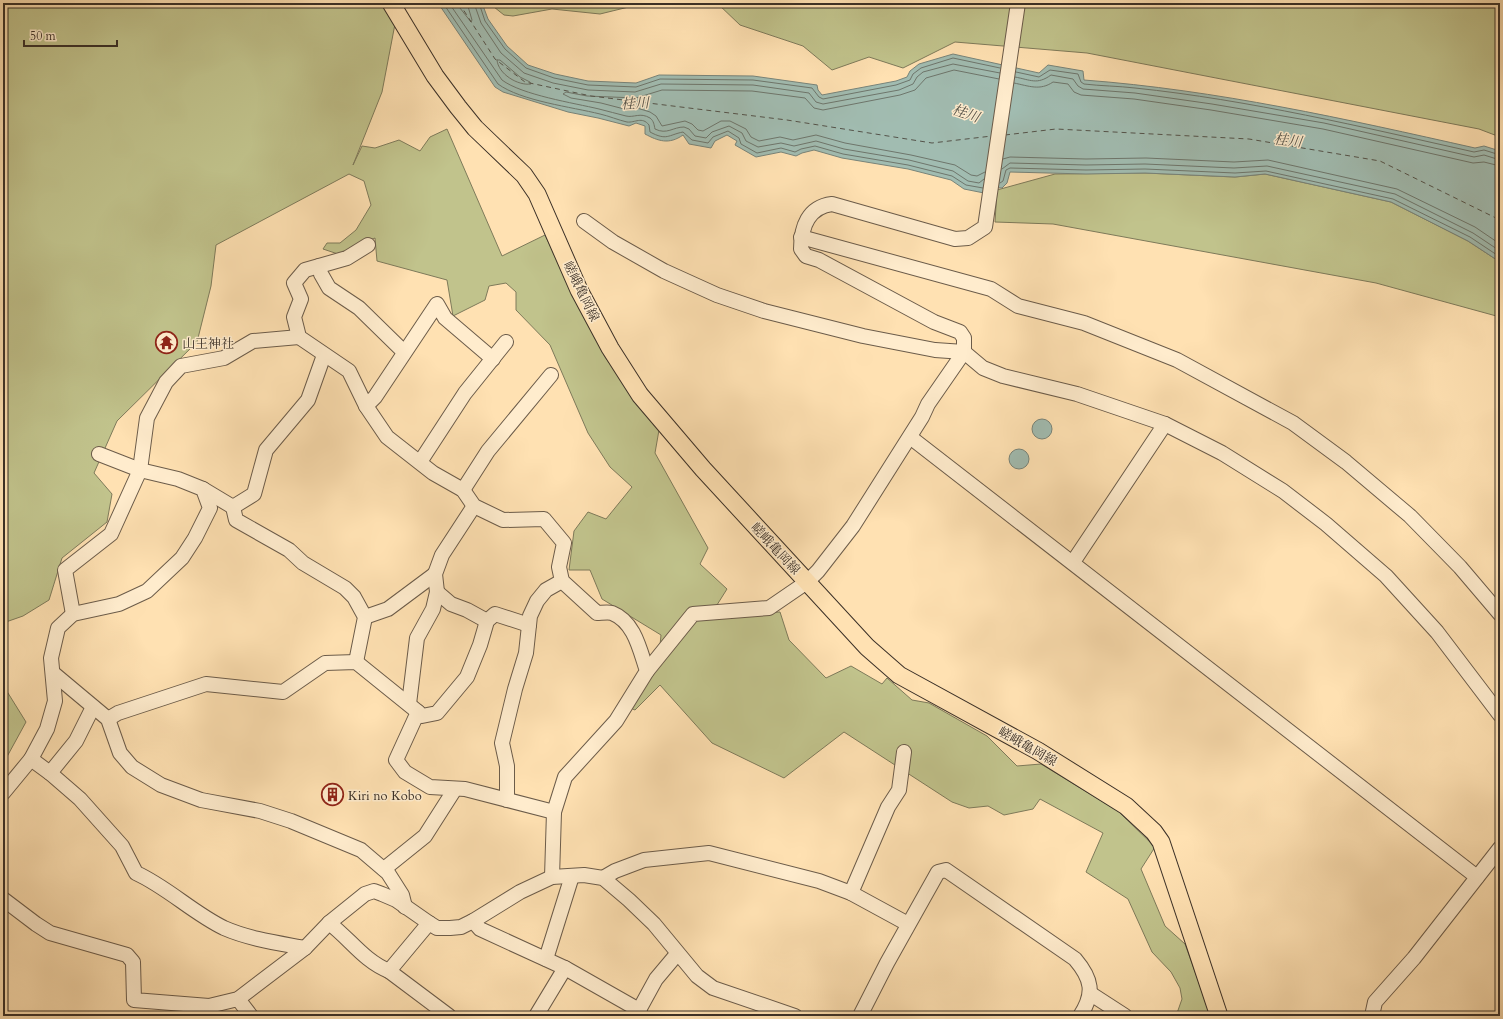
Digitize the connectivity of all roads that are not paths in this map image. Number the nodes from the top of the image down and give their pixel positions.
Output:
1 (391, 3) edge
2 (1018, 3) edge
3 (584, 221) dead end
4 (801, 237) junction
5 (368, 244) dead end
6 (319, 266) junction
7 (299, 337) junction
8 (506, 342) dead end
9 (404, 352) junction
10 (964, 352) junction
11 (324, 355) junction
12 (493, 359) junction
13 (551, 375) dead end
14 (366, 406) junction
15 (1165, 424) junction
16 (910, 437) junction
17 (99, 454) dead end
18 (420, 462) junction
19 (140, 470) junction
20 (203, 490) junction
21 (463, 490) junction
22 (474, 506) junction
23 (233, 507) junction
24 (1073, 562) junction
25 (435, 574) junction
26 (562, 581) junction
27 (807, 582) junction
28 (437, 592) junction
29 (73, 614) junction
30 (1500, 614) edge
31 (365, 617) junction
32 (487, 621) junction
33 (529, 625) junction
34 (356, 662) junction
35 (647, 671) junction
36 (53, 673) junction
37 (93, 707) junction
38 (414, 708) junction
39 (1500, 715) edge
40 (108, 719) junction
41 (904, 752) dead end
42 (31, 759) junction
43 (50, 772) junction
44 (455, 788) junction
45 (3, 793) edge
46 (507, 800) junction
47 (554, 812) junction
48 (1500, 848) edge
49 (386, 871) junction
50 (572, 876) junction
51 (552, 877) junction
52 (1477, 877) junction
53 (603, 878) junction
54 (368, 893) junction
55 (851, 893) junction
56 (3, 899) edge
57 (405, 907) junction
58 (473, 921) junction
59 (329, 923) junction
60 (429, 923) junction
61 (908, 924) junction
62 (304, 948) junction
63 (677, 954) junction
64 (546, 960) junction
65 (564, 968) junction
66 (389, 971) junction
67 (1091, 994) junction
68 (238, 999) junction
69 (640, 1013) edge
70 (251, 1016) edge
71 (449, 1016) edge
72 (536, 1016) edge
73 (796, 1016) edge
74 (860, 1016) edge
75 (1080, 1016) edge
76 (1125, 1016) edge
77 (1219, 1016) edge
78 (1372, 1016) edge

1 - 27 main road, 嵯峨亀岡線
2 - 4 street
3 - 10 street
4 - 10 street
4 - 30 street
5 - 6 street
6 - 7 street
6 - 9 street
7 - 11 street
7 - 19 street
8 - 12 street
9 - 12 street
9 - 14 street
10 - 15 street
10 - 16 street
11 - 14 street
11 - 23 street
12 - 18 street
13 - 21 street
14 - 18 street
15 - 24 street
15 - 39 street
16 - 24 street
16 - 27 street
17 - 19 street
18 - 21 street
19 - 20 street
19 - 29 street
20 - 23 street
20 - 29 street
21 - 22 street
22 - 25 street
22 - 26 street
23 - 31 street
24 - 52 street
25 - 28 street
25 - 31 street
26 - 33 street
26 - 35 street
27 - 35 street
27 - 77 main road, 嵯峨亀岡線
28 - 32 street
28 - 38 street
29 - 36 street
31 - 34 street
32 - 33 street
32 - 38 street
33 - 46 street
34 - 38 street
34 - 40 street
35 - 47 street
36 - 37 street
36 - 42 street
37 - 40 street
37 - 43 street
38 - 44 street
40 - 49 street
41 - 55 street
42 - 43 street
42 - 45 street
43 - 62 street
44 - 46 street
44 - 49 street
46 - 47 street
47 - 51 street
48 - 52 street
49 - 54 street
49 - 57 street
50 - 51 street
50 - 53 street
50 - 64 street
51 - 58 street
52 - 78 street
53 - 55 street
53 - 63 street
54 - 57 street
54 - 59 street
55 - 61 street
56 - 68 street
57 - 60 street
58 - 60 street
58 - 64 street
59 - 62 street
59 - 66 street
60 - 66 street
61 - 67 street
61 - 74 street
62 - 68 street
63 - 69 street
63 - 73 street
64 - 65 street
65 - 69 street
65 - 72 street
66 - 71 street
67 - 75 street
67 - 76 street
68 - 70 street

